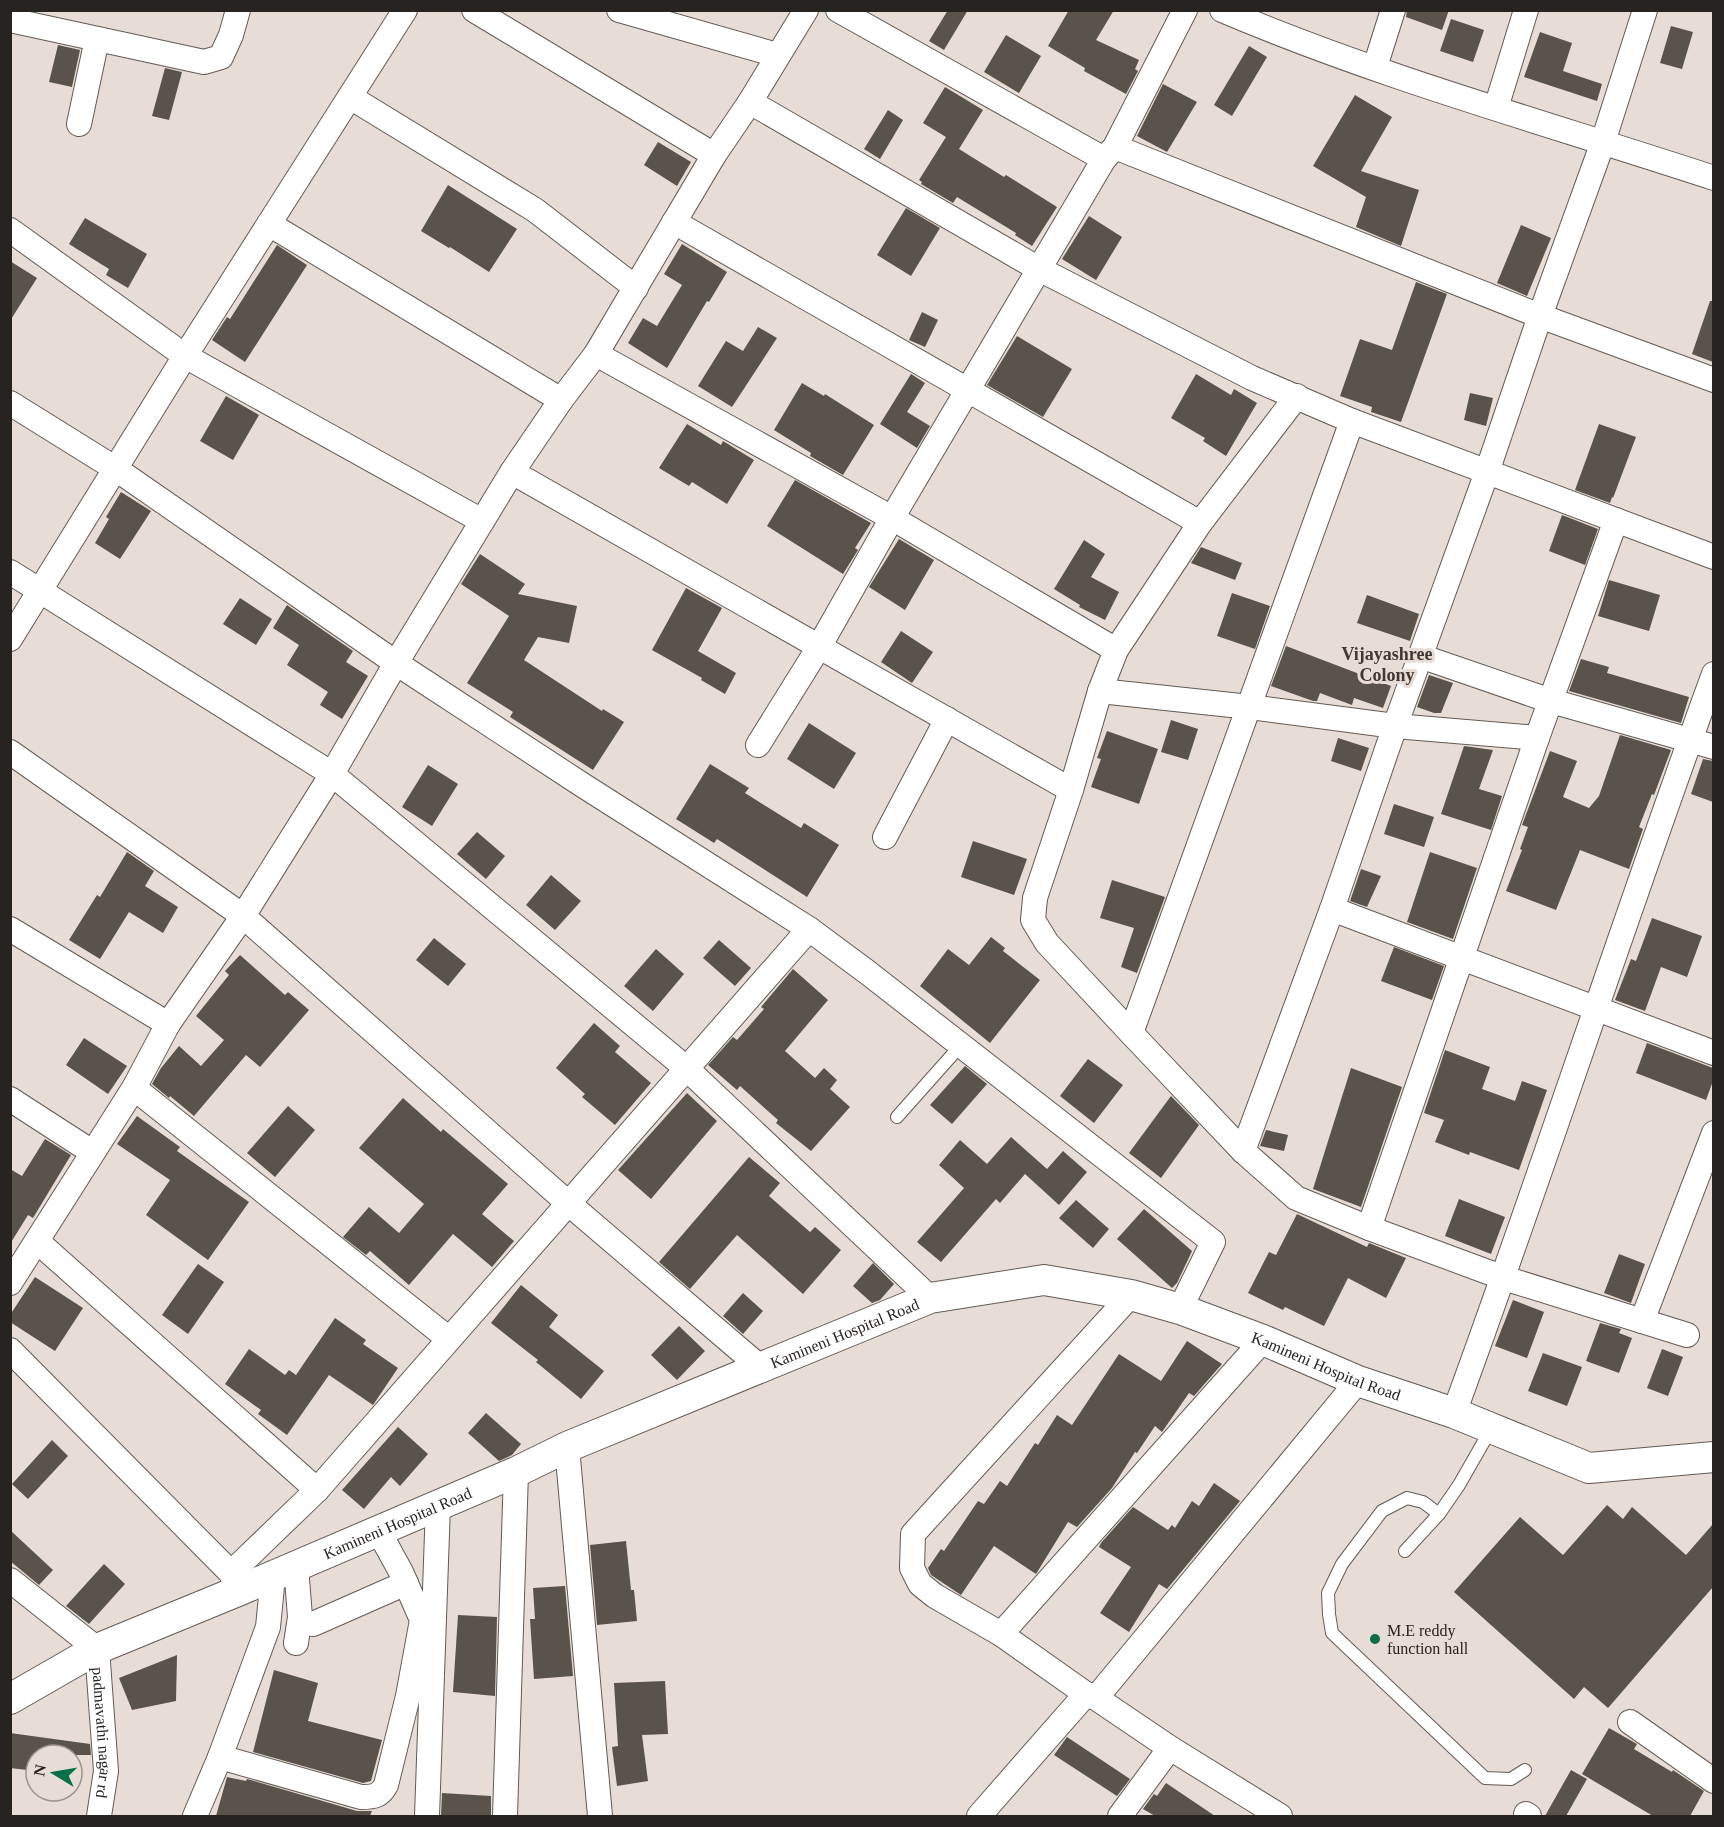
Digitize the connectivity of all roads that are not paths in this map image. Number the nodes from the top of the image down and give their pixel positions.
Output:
1 (238, 10) edge
2 (405, 10) edge
3 (474, 10) edge
4 (619, 10) edge
5 (806, 10) edge
6 (838, 10) edge
7 (1185, 10) edge
8 (1222, 10) edge
9 (1393, 10) edge
10 (1526, 10) edge
11 (1645, 10) edge
12 (1267, 19) edge
13 (10, 20) edge
14 (97, 39) junction
15 (777, 56) junction
16 (1375, 67) junction
17 (350, 97) junction
18 (750, 102) junction
19 (1496, 108) junction
20 (79, 124) dead end
21 (1604, 142) junction
22 (1109, 153) junction
23 (714, 155) junction
24 (1713, 178) edge
25 (674, 222) junction
26 (269, 225) junction
27 (10, 230) edge
28 (1039, 270) junction
29 (636, 288) junction
30 (1540, 316) junction
31 (597, 354) junction
32 (185, 356) junction
33 (1713, 380) edge
34 (968, 391) junction
35 (1298, 396) junction
36 (561, 400) junction
37 (10, 403) edge
38 (1352, 422) junction
39 (116, 469) junction
40 (513, 472) junction
41 (1487, 472) junction
42 (892, 518) junction
43 (1616, 520) junction
44 (482, 521) junction
45 (1200, 523) junction
46 (1713, 557) edge
47 (10, 572) edge
48 (41, 590) junction
49 (10, 639) edge
50 (819, 647) junction
51 (1116, 650) junction
52 (1420, 656) junction
53 (396, 663) junction
54 (1713, 674) edge
55 (1100, 691) junction
56 (1551, 701) junction
57 (1250, 707) junction
58 (947, 719) junction
59 (1395, 726) junction
60 (1537, 738) junction
61 (1689, 740) junction
62 (758, 745) dead end
63 (1713, 747) edge
64 (10, 752) edge
65 (332, 774) junction
66 (1071, 790) junction
67 (885, 837) dead end
68 (1332, 909) junction
69 (243, 916) junction
70 (10, 929) edge
71 (809, 929) junction
72 (1462, 958) junction
73 (1594, 1009) junction
74 (168, 1024) junction
75 (1131, 1033) junction
76 (961, 1045) junction
77 (1713, 1053) edge
78 (686, 1068) junction
79 (134, 1088) junction
80 (10, 1099) edge
81 (897, 1117) dead end
82 (1713, 1133) edge
83 (1243, 1151) junction
84 (92, 1152) junction
85 (568, 1203) junction
86 (1369, 1228) junction
87 (38, 1242) junction
88 (1504, 1278) junction
89 (10, 1283) edge
90 (1131, 1295) junction
91 (930, 1298) junction
92 (1180, 1309) junction
93 (1642, 1321) junction
94 (1687, 1335) dead end
95 (449, 1339) junction
96 (1263, 1340) junction
97 (10, 1350) edge
98 (760, 1367) junction
99 (1358, 1381) junction
100 (1454, 1413) junction
101 (1491, 1428) junction
102 (567, 1447) junction
103 (1713, 1457) edge
104 (516, 1472) junction
105 (317, 1490) junction
106 (438, 1505) junction
107 (1439, 1514) junction
108 (378, 1530) junction
109 (1405, 1551) dead end
110 (285, 1571) junction
111 (10, 1580) edge
112 (235, 1582) junction
113 (405, 1583) junction
114 (313, 1624) dead end
115 (1001, 1634) junction
116 (296, 1643) dead end
117 (97, 1649) junction
118 (1091, 1696) junction
119 (10, 1699) edge
120 (1630, 1722) dead end
121 (1170, 1748) junction
122 (220, 1757) junction
123 (1525, 1770) dead end
124 (1710, 1772) edge
125 (1273, 1815) edge
126 (99, 1816) edge
127 (195, 1816) edge
128 (427, 1816) edge
129 (506, 1816) edge
130 (600, 1816) edge
131 (979, 1816) edge
132 (1120, 1816) edge

1 - 14 street
2 - 17 street
3 - 23 street
4 - 15 street
5 - 15 street
6 - 22 street
7 - 22 street
8 - 12 street
9 - 16 street
10 - 19 street
11 - 21 street
12 - 16 street
13 - 14 street
14 - 20 street
15 - 18 street
16 - 19 street
17 - 26 street
17 - 29 street
18 - 23 street
18 - 28 street
19 - 21 street
21 - 24 street
21 - 30 street
22 - 28 street
22 - 30 street
23 - 25 street
25 - 29 street
25 - 34 street
26 - 32 street
26 - 36 street
27 - 32 street
28 - 34 street
28 - 35 street
29 - 31 street
30 - 33 street
30 - 41 street
31 - 36 street
31 - 42 street
32 - 39 street
32 - 44 street
34 - 42 street
34 - 45 street
35 - 38 street
35 - 45 street
36 - 40 street
37 - 39 street
38 - 41 street
38 - 57 street
39 - 48 street
39 - 53 street
40 - 44 street
40 - 50 street
41 - 43 street
41 - 52 street
42 - 50 street
42 - 51 street
43 - 46 street
43 - 56 street
44 - 53 street
45 - 51 street
47 - 48 street
48 - 49 street
48 - 65 street
50 - 58 street
50 - 62 street
51 - 55 street
52 - 56 street
52 - 59 street
53 - 65 street
53 - 71 street
54 - 61 street
55 - 57 street
55 - 66 street
56 - 60 street
56 - 61 street
57 - 59 street
57 - 75 street
58 - 66 street
58 - 67 street
59 - 60 street
59 - 68 street
60 - 72 street
61 - 63 street
61 - 73 street
64 - 69 street
65 - 69 street
65 - 78 street
66 - 75 street
68 - 72 street
68 - 83 street
69 - 74 street
69 - 85 street
70 - 74 street
71 - 76 street
71 - 78 street
72 - 73 street
72 - 86 street
73 - 77 street
73 - 88 street
74 - 79 street
75 - 83 street
76 - 81 lane
76 - 92 street
78 - 85 street
78 - 91 street
79 - 84 street
79 - 95 street
80 - 84 street
82 - 93 street
83 - 86 street
84 - 87 street
85 - 95 street
85 - 98 street
86 - 88 street
87 - 89 street
87 - 105 street
88 - 93 street
88 - 100 street
90 - 91 street, Kamineni Hospital Road
90 - 92 street, Kamineni Hospital Road
90 - 115 street
91 - 98 street, Kamineni Hospital Road
92 - 96 street, Kamineni Hospital Road
93 - 94 street
95 - 105 street
96 - 99 street, Kamineni Hospital Road
96 - 115 street
97 - 112 street
98 - 102 street, Kamineni Hospital Road
99 - 100 street, Kamineni Hospital Road
99 - 118 street
100 - 101 street, Kamineni Hospital Road
101 - 103 street, Kamineni Hospital Road
101 - 107 lane
102 - 104 street, Kamineni Hospital Road
102 - 130 street
104 - 106 street, Kamineni Hospital Road
104 - 129 street
105 - 112 street
106 - 108 street, Kamineni Hospital Road
106 - 128 street
107 - 109 lane
107 - 123 lane
108 - 110 street, Kamineni Hospital Road
108 - 113 street
110 - 112 street, Kamineni Hospital Road
110 - 116 street
110 - 122 street
111 - 117 street
112 - 117 street, Kamineni Hospital Road
113 - 114 street
113 - 122 street
115 - 118 street
117 - 119 street, Kamineni Hospital Road
117 - 126 street, padmavathi nagar rd
118 - 121 street
118 - 131 street
120 - 124 street
121 - 125 street
121 - 132 street
122 - 127 street

